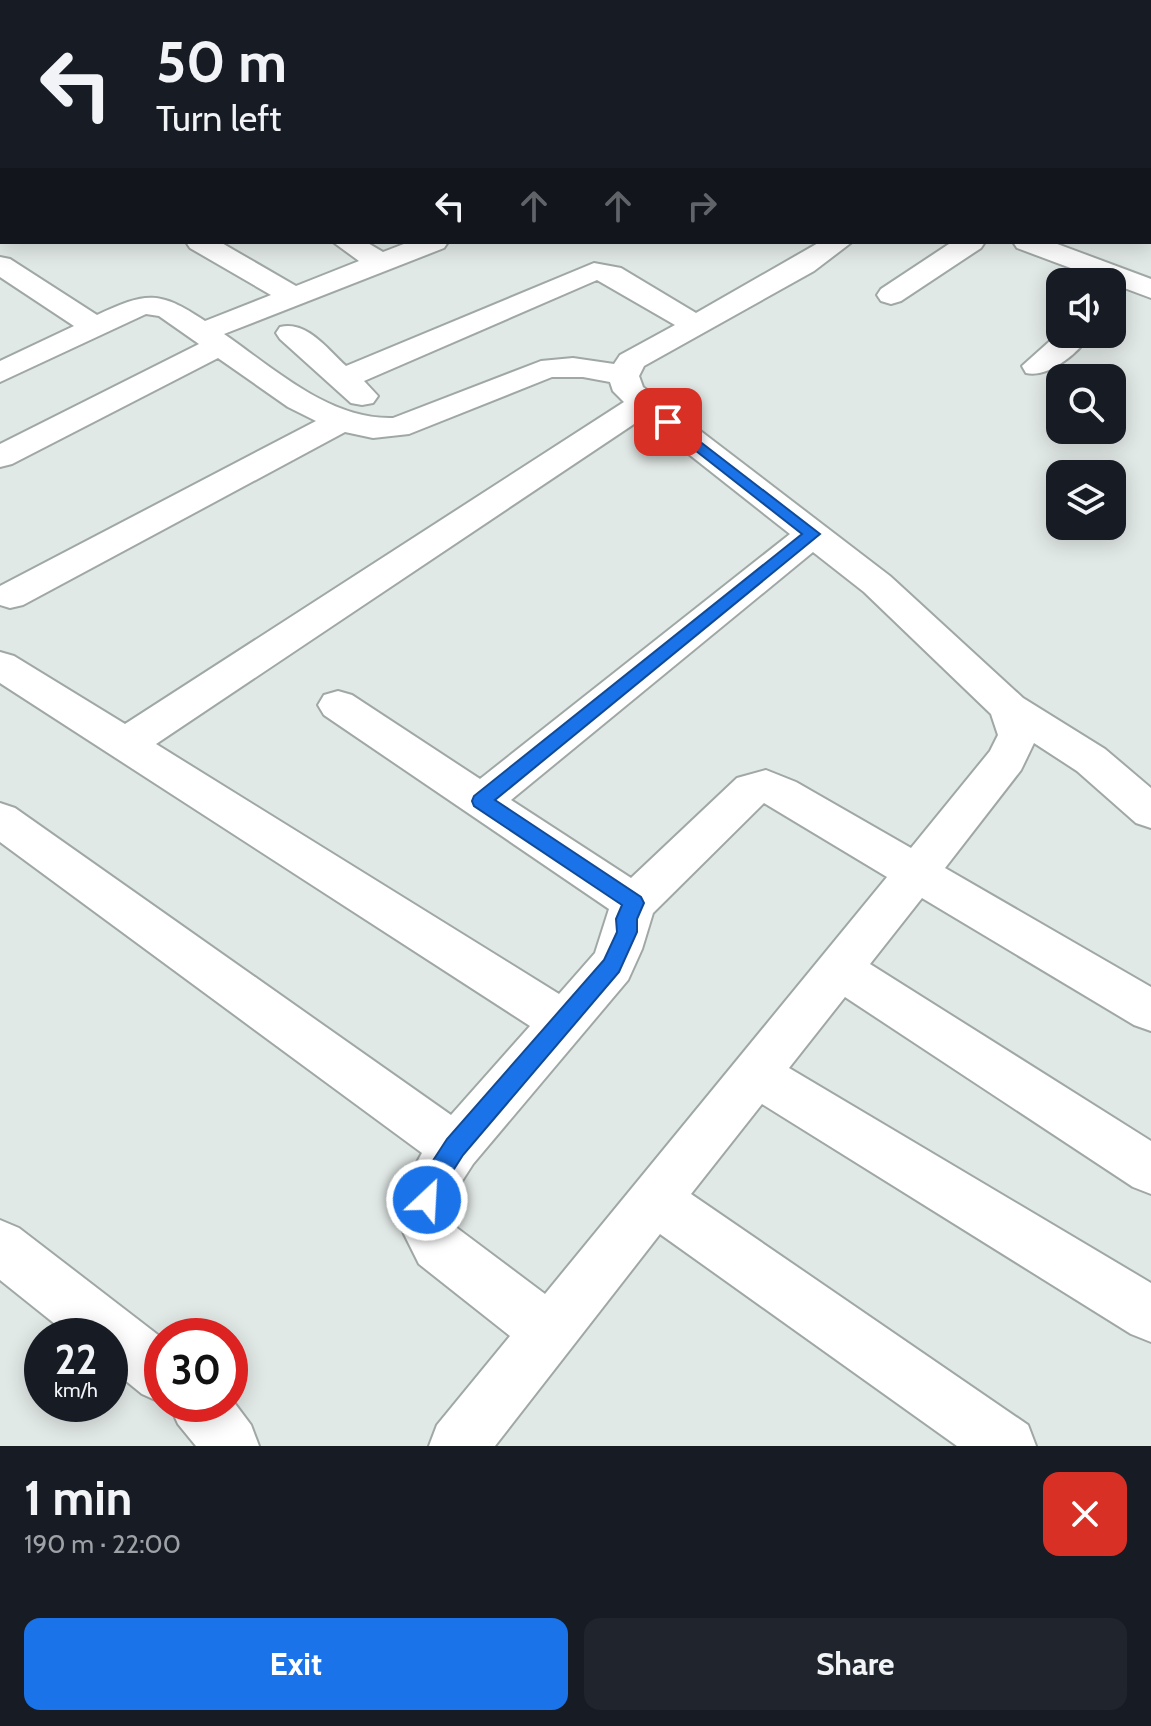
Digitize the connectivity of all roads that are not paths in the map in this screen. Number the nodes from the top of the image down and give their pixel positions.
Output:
1 (214, 244) edge
2 (350, 244) edge
3 (429, 244) edge
4 (835, 244) edge
5 (968, 244) edge
6 (1032, 244) edge
7 (382, 263) junction
8 (0, 265) edge
9 (1144, 286) edge
10 (891, 295) dead end
11 (1126, 296) edge
12 (295, 297) junction
13 (696, 325) junction
14 (94, 326) junction
15 (291, 333) dead end
16 (210, 340) junction
17 (1059, 348) edge
18 (1037, 366) dead end
19 (0, 373) edge
20 (342, 379) junction
21 (634, 390) junction
22 (341, 421) junction
23 (398, 427) junction
24 (0, 457) edge
25 (812, 534) junction
26 (10, 596) dead end
27 (0, 665) edge
28 (338, 705) dead end
29 (1009, 708) junction
30 (125, 744) junction
31 (481, 801) junction
32 (1151, 812) edge
33 (0, 819) edge
34 (916, 874) junction
35 (634, 903) junction
36 (840, 969) junction
37 (1151, 1011) edge
38 (564, 1022) junction
39 (756, 1074) junction
40 (455, 1147) junction
41 (1151, 1170) edge
42 (655, 1199) junction
43 (0, 1246) edge
44 (1151, 1314) edge
45 (550, 1332) junction
46 (144, 1360) edge
47 (214, 1422) edge
48 (230, 1446) edge
49 (458, 1446) edge
50 (1007, 1446) edge

1 - 12 street
2 - 7 street
3 - 7 street
4 - 13 street
5 - 10 street
6 - 9 street
7 - 12 street
8 - 14 street
9 - 11 street
12 - 16 street
13 - 20 street
13 - 21 street
14 - 16 street
14 - 19 street
15 - 20 street
16 - 22 street
16 - 24 street
17 - 18 street
20 - 23 street
21 - 23 street
21 - 25 street
21 - 30 street
22 - 23 street
22 - 26 street
25 - 29 street
25 - 31 street
27 - 30 street
28 - 31 street
29 - 32 street
29 - 34 street
30 - 38 street
31 - 35 street
33 - 40 street
34 - 35 street
34 - 36 street
34 - 37 street
35 - 38 street
36 - 39 street
36 - 41 street
38 - 40 street
39 - 42 street
39 - 44 street
40 - 45 street
42 - 45 street
42 - 50 street
43 - 46 street
45 - 49 street
47 - 48 street

